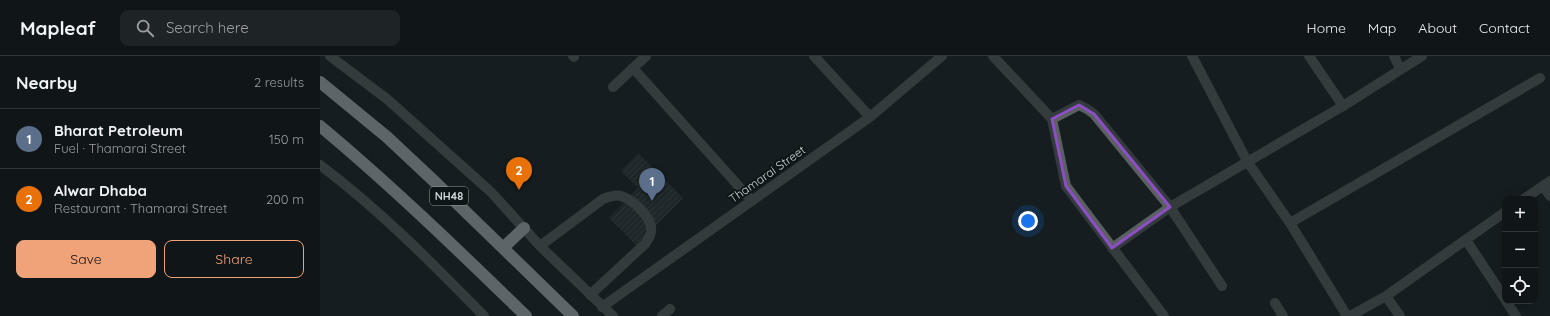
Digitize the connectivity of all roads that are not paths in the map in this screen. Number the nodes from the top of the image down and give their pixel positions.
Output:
1 (646, 56) edge
2 (814, 56) edge
3 (942, 56) edge
4 (993, 56) edge
5 (1192, 56) edge
6 (1309, 56) edge
7 (1394, 56) edge
8 (1422, 56) edge
9 (334, 57) edge
10 (633, 68) junction
11 (1400, 69) junction
12 (1540, 78) dead end
13 (320, 82) edge
14 (613, 88) dead end
15 (1343, 106) junction
16 (870, 117) junction
17 (1052, 119) junction
18 (320, 126) edge
19 (1247, 161) junction
20 (320, 165) edge
21 (1546, 183) edge
22 (1528, 196) edge
23 (1550, 196) edge
24 (752, 201) junction
25 (1170, 206) junction
26 (1502, 214) edge
27 (1290, 223) junction
28 (524, 228) junction
29 (1466, 240) junction
30 (540, 246) junction
31 (503, 248) junction
32 (1112, 248) junction
33 (1222, 286) dead end
34 (1502, 294) edge
35 (590, 295) junction
36 (1386, 296) junction
37 (1275, 303) dead end
38 (1508, 304) edge
39 (602, 307) junction
40 (670, 309) dead end
41 (484, 316) edge
42 (526, 316) edge
43 (573, 316) edge
44 (613, 316) edge
45 (662, 316) edge
46 (1164, 316) edge
47 (1283, 316) edge
48 (1347, 316) edge
49 (1350, 316) edge
50 (1400, 316) edge
51 (1516, 316) edge

1 - 10 street
2 - 16 street
3 - 16 street, Thamarai Street
4 - 17 street
5 - 19 street
6 - 15 street
7 - 11 street
8 - 11 street
9 - 28 street
10 - 14 street
10 - 24 street
11 - 15 street
12 - 27 street
13 - 31 highway, NH48
15 - 19 street
16 - 24 street, Thamarai Street
17 - 25 street
17 - 32 street
18 - 42 highway, NH48
19 - 25 street
19 - 27 street
20 - 41 street
21 - 22 street
21 - 23 street
24 - 39 street, Thamarai Street
25 - 32 street
25 - 33 street
26 - 29 street
27 - 48 street
28 - 30 street
28 - 31 highway
29 - 34 street
29 - 36 street
30 - 35 street
30 - 35 street
31 - 43 highway, NH48
32 - 46 street
35 - 39 street
36 - 49 street
36 - 50 street
37 - 47 street
38 - 51 street
39 - 44 street
40 - 45 street

